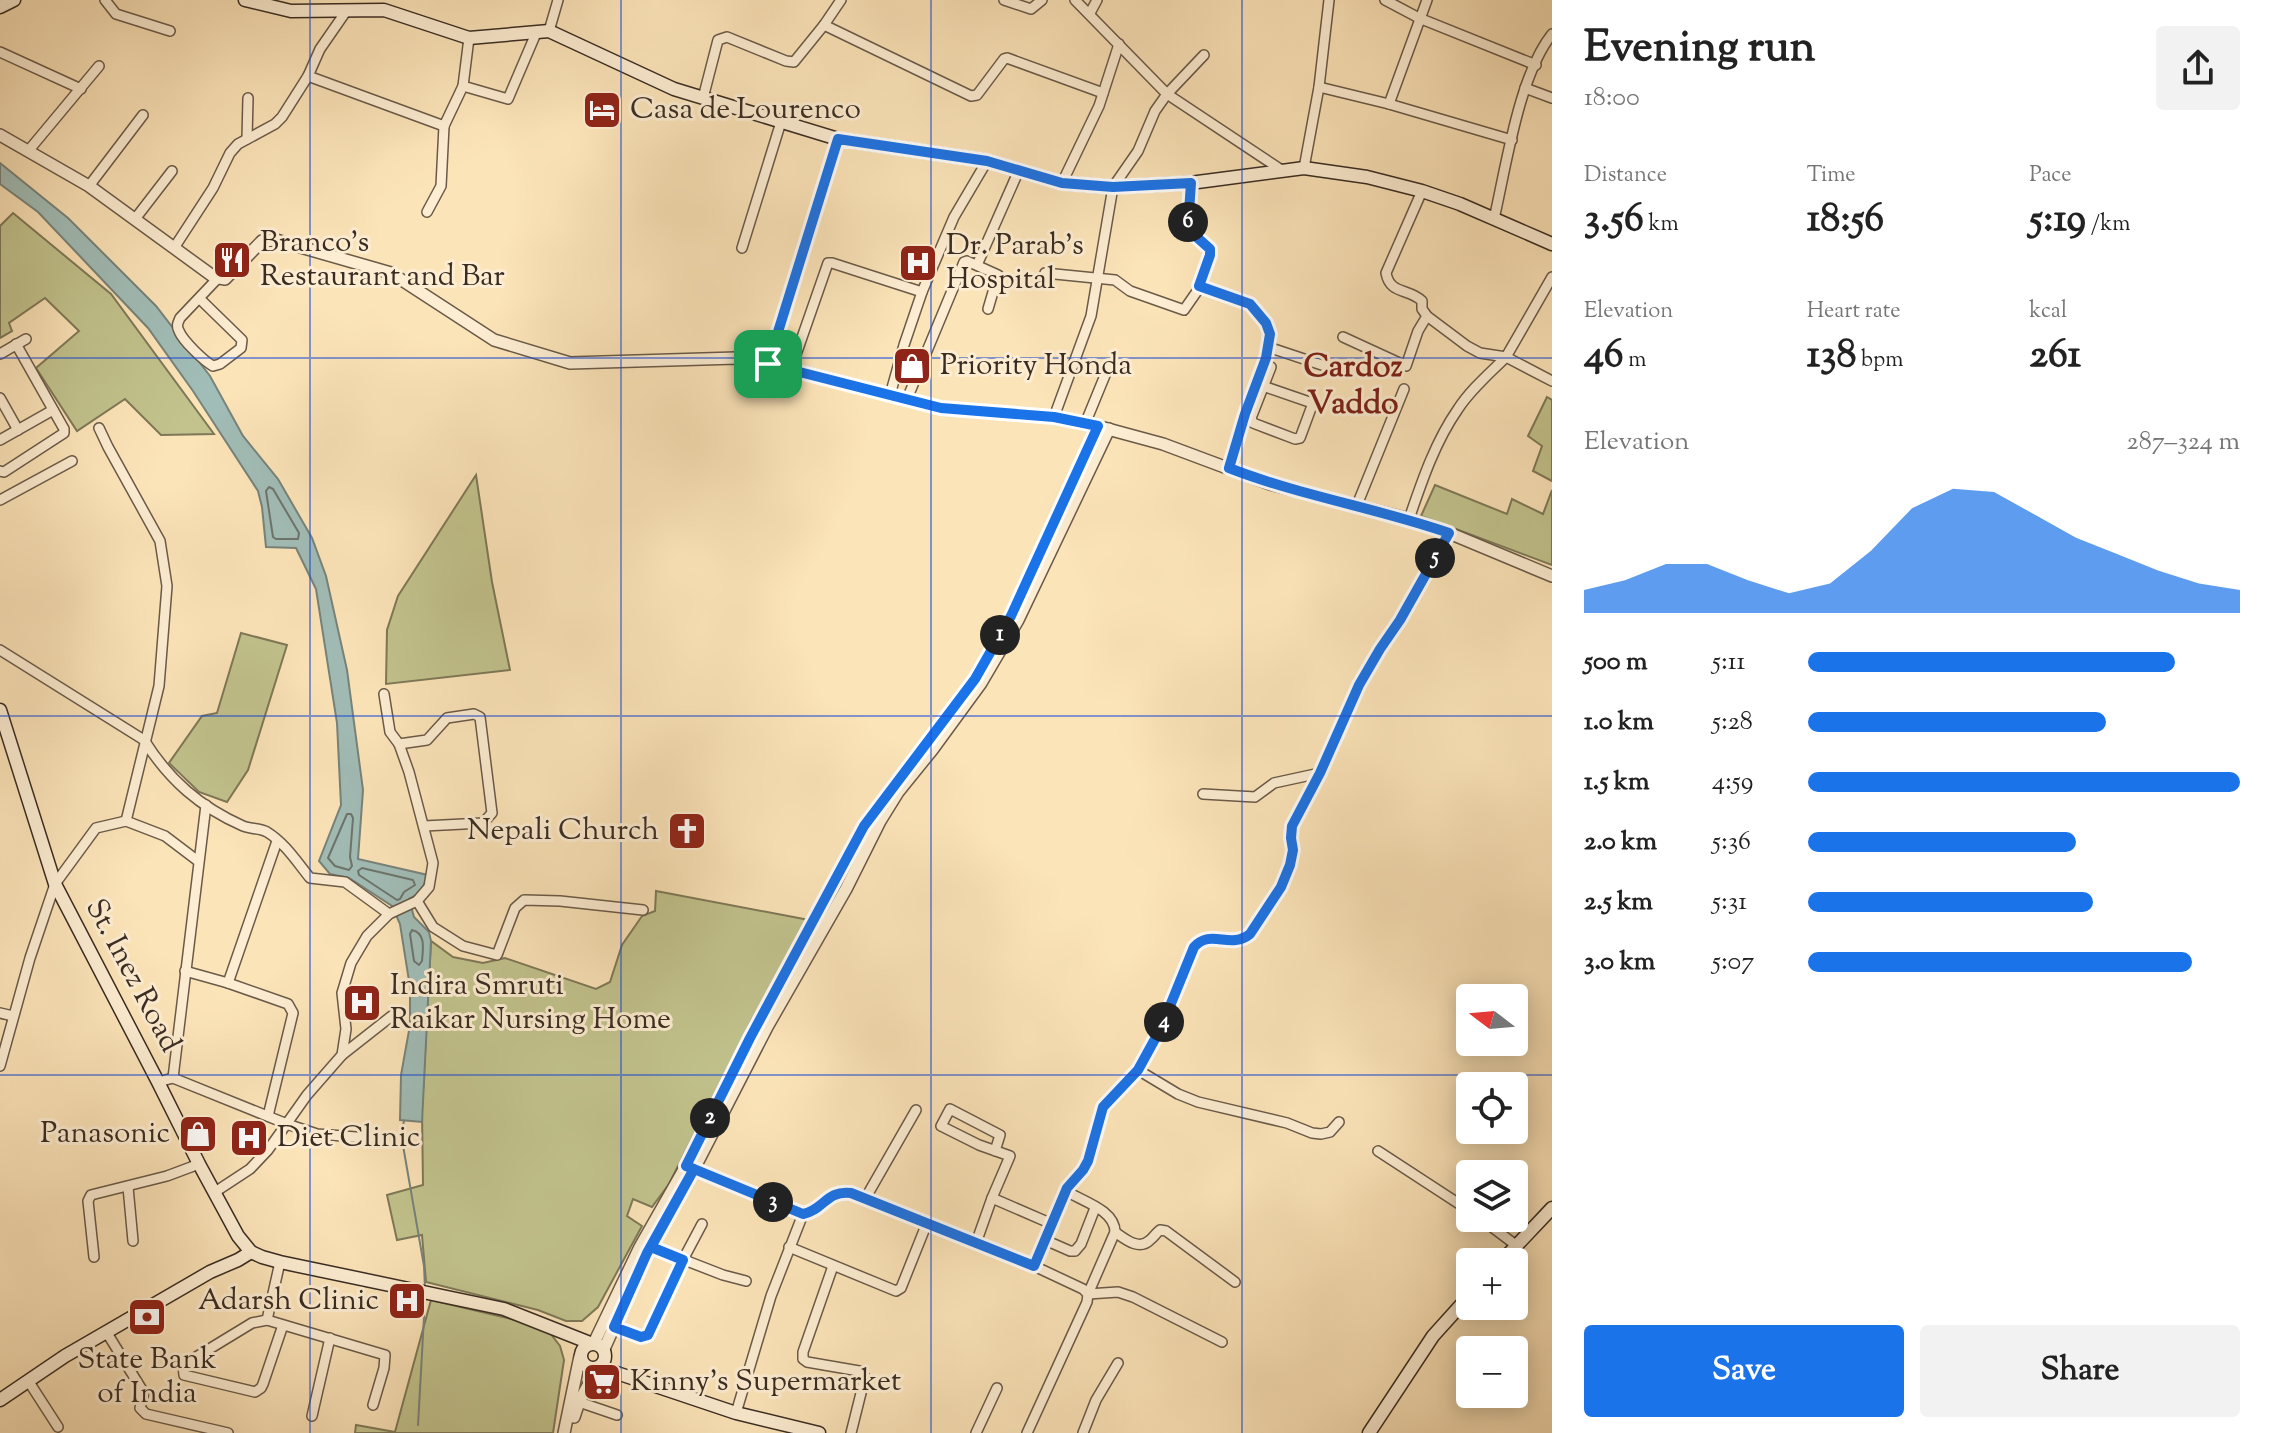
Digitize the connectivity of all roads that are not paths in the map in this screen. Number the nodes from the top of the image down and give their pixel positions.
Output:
1 (14, 0) edge
2 (105, 0) edge
3 (245, 0) edge
4 (558, 0) edge
5 (841, 0) edge
6 (1004, 0) edge
7 (1042, 0) edge
8 (1075, 0) edge
9 (1097, 0) edge
10 (1329, 0) edge
11 (1385, 0) edge
12 (1427, 0) edge
13 (0, 7) edge
14 (347, 10) junction
15 (1090, 13) junction
16 (1419, 18) junction
17 (824, 25) junction
18 (170, 31) dead end
19 (543, 31) junction
20 (1552, 34) edge
21 (469, 38) junction
22 (1119, 44) junction
23 (0, 52) edge
24 (1204, 55) dead end
25 (1536, 65) junction
26 (99, 66) dead end
27 (308, 76) junction
28 (463, 86) junction
29 (1319, 87) junction
30 (1525, 88) junction
31 (81, 89) junction
32 (1103, 93) junction
33 (1167, 94) junction
34 (248, 98) dead end
35 (703, 98) junction
36 (1552, 98) edge
37 (1389, 104) junction
38 (143, 115) dead end
39 (781, 122) junction
40 (444, 126) junction
41 (0, 135) edge
42 (247, 139) junction
43 (838, 139) junction
44 (1512, 140) junction
45 (29, 150) junction
46 (987, 161) junction
47 (1304, 168) junction
48 (1019, 170) junction
49 (172, 171) dead end
50 (1283, 171) junction
51 (1062, 183) junction
52 (1191, 183) junction
53 (89, 186) junction
54 (1113, 187) junction
55 (1422, 191) junction
56 (427, 212) dead end
57 (135, 219) junction
58 (1494, 219) junction
59 (1552, 244) edge
60 (174, 248) junction
61 (742, 248) dead end
62 (977, 265) junction
63 (1045, 273) dead end
64 (1552, 277) edge
65 (218, 278) junction
66 (1097, 279) junction
67 (1200, 287) junction
68 (922, 292) junction
69 (200, 299) junction
70 (988, 309) dead end
71 (1427, 316) junction
72 (1343, 337) dead end
73 (1268, 347) junction
74 (0, 354) edge
75 (1506, 357) junction
76 (768, 364) junction
77 (1271, 367) dead end
78 (1328, 367) dead end
79 (1108, 368) dead end
80 (791, 369) junction
81 (1552, 381) edge
82 (1260, 385) junction
83 (1404, 389) dead end
84 (890, 395) junction
85 (0, 398) edge
86 (907, 399) junction
87 (53, 410) junction
88 (1054, 417) junction
89 (1085, 424) junction
90 (99, 428) dead end
91 (1103, 428) junction
92 (18, 430) junction
93 (0, 440) edge
94 (72, 461) dead end
95 (1229, 468) junction
96 (0, 471) edge
97 (0, 500) edge
98 (1357, 505) junction
99 (1409, 519) junction
100 (1449, 533) junction
101 (1552, 576) edge
102 (0, 650) edge
103 (384, 694) dead end
104 (1, 713) edge
105 (144, 740) junction
106 (399, 744) junction
107 (1320, 773) junction
108 (1203, 794) dead end
109 (206, 805) junction
110 (126, 821) junction
111 (424, 826) junction
112 (277, 841) junction
113 (198, 861) junction
114 (55, 884) junction
115 (417, 901) junction
116 (643, 910) dead end
117 (389, 914) junction
118 (185, 971) junction
119 (228, 983) junction
120 (398, 1011) dead end
121 (0, 1013) edge
122 (13, 1016) junction
123 (342, 1055) junction
124 (0, 1065) edge
125 (1138, 1070) junction
126 (173, 1078) junction
127 (158, 1082) junction
128 (916, 1110) dead end
129 (268, 1116) junction
130 (1339, 1122) dead end
131 (287, 1124) junction
132 (382, 1139) dead end
133 (995, 1151) junction
134 (1378, 1151) dead end
135 (199, 1164) junction
136 (690, 1168) junction
137 (128, 1187) junction
138 (1066, 1191) junction
139 (215, 1192) junction
140 (992, 1198) junction
141 (865, 1199) junction
142 (1456, 1202) edge
143 (1095, 1208) junction
144 (1552, 1208) edge
145 (803, 1214) junction
146 (927, 1223) junction
147 (702, 1224) dead end
148 (1052, 1224) junction
149 (1115, 1232) junction
150 (1498, 1232) edge
151 (1045, 1240) junction
152 (133, 1241) dead end
153 (976, 1243) junction
154 (1517, 1246) joint
155 (651, 1247) junction
156 (789, 1247) junction
157 (251, 1252) junction
158 (94, 1257) dead end
159 (683, 1260) junction
160 (280, 1262) junction
161 (833, 1266) junction
162 (1034, 1266) junction
163 (746, 1281) dead end
164 (1235, 1282) dead end
165 (1088, 1294) junction
166 (1456, 1311) edge
167 (267, 1320) junction
168 (283, 1325) junction
169 (614, 1327) junction
170 (107, 1333) junction
171 (330, 1338) junction
172 (1222, 1342) dead end
173 (594, 1354) junction
174 (1118, 1363) dead end
175 (29, 1382) junction
176 (997, 1388) dead end
177 (0, 1400) edge
178 (579, 1402) junction
179 (373, 1405) dead end
180 (736, 1413) junction
181 (617, 1415) dead end
182 (312, 1416) dead end
183 (58, 1427) dead end
184 (228, 1433) edge
185 (564, 1433) edge
186 (571, 1433) edge
187 (819, 1433) edge
188 (851, 1433) edge
189 (976, 1433) edge
190 (1027, 1433) edge
191 (1083, 1433) edge
192 (1369, 1433) edge

1 - 13 main road
2 - 18 street
3 - 14 main road
4 - 19 street
5 - 17 street
6 - 7 street
8 - 15 street
9 - 15 street
10 - 29 street
11 - 16 street
12 - 16 street
14 - 21 main road
14 - 27 street
15 - 22 street
16 - 25 street
16 - 37 street
17 - 32 street
17 - 35 street
19 - 21 main road
19 - 28 street
19 - 35 main road
20 - 25 street
21 - 28 street
22 - 32 street
22 - 33 street
23 - 31 street
24 - 33 street
25 - 30 street
26 - 31 street
27 - 40 street
27 - 42 street
28 - 40 street
29 - 37 street
29 - 47 street
30 - 36 street
30 - 44 street
31 - 45 street
32 - 51 street
33 - 50 street
33 - 54 street
34 - 42 street
35 - 39 main road
37 - 44 street
38 - 53 street
39 - 43 main road
39 - 61 street
40 - 56 street
41 - 45 street
42 - 60 street
43 - 46 main road
43 - 76 street
44 - 58 street
45 - 53 street
46 - 48 main road
46 - 68 street
47 - 50 main road
47 - 55 main road
48 - 51 main road
48 - 62 street
49 - 57 street
50 - 52 main road
51 - 54 main road
52 - 54 main road
52 - 67 street
53 - 57 street
54 - 66 street
55 - 58 main road
55 - 71 street
57 - 60 street
58 - 59 main road
60 - 65 street
62 - 70 street
62 - 86 street
63 - 66 street
64 - 75 street
65 - 69 street
65 - 76 street
66 - 67 street
66 - 88 street
67 - 73 street
68 - 80 street
68 - 84 street
69 - 69 street
71 - 72 street
71 - 75 street
73 - 78 street
73 - 82 street
74 - 87 street
75 - 81 street
75 - 99 street
76 - 80 street
77 - 82 street
79 - 89 street
80 - 84 street
82 - 82 street
82 - 95 street
83 - 98 street
84 - 86 street
85 - 92 street
86 - 88 street
87 - 92 street
87 - 96 street
88 - 89 street
89 - 91 street
90 - 105 street
91 - 95 street
91 - 136 street
92 - 93 street
94 - 97 street
95 - 98 street
98 - 99 street
99 - 100 street
100 - 101 street
100 - 107 street
102 - 105 street
103 - 106 street
104 - 114 main road, St. Inez Road
105 - 109 street
105 - 110 street
106 - 111 street
106 - 111 street
107 - 108 street
107 - 125 street
109 - 112 street
109 - 113 street
110 - 113 street
110 - 114 street
111 - 115 street
112 - 117 street
112 - 119 street
113 - 118 street
114 - 122 street
114 - 127 main road, St. Inez Road
115 - 116 street
115 - 117 street
117 - 123 street
118 - 119 street
118 - 126 street
119 - 129 street
120 - 123 street
121 - 122 street
122 - 124 street
123 - 131 street
125 - 130 street
125 - 138 street
126 - 127 street
126 - 129 street
127 - 135 main road, St. Inez Road
128 - 141 street
129 - 131 street
131 - 132 street
131 - 139 street
133 - 133 street
133 - 140 street
134 - 142 street
135 - 137 street
135 - 139 main road, St. Inez Road
136 - 145 street
136 - 155 street
136 - 173 street
137 - 152 street
137 - 158 street
138 - 143 street
138 - 148 street
139 - 157 main road, St. Inez Road
140 - 148 street
140 - 153 street
141 - 145 street
141 - 146 street
143 - 149 street
143 - 151 street
144 - 154 main road
145 - 156 street
146 - 153 street
146 - 161 street
147 - 159 street
148 - 151 street
149 - 164 street
149 - 165 street
150 - 154 street
151 - 162 street
153 - 162 street
155 - 159 street
155 - 169 street
156 - 161 street
156 - 180 street
157 - 160 main road
157 - 170 main road
159 - 163 street
159 - 169 street
160 - 167 street
160 - 173 main road
161 - 188 street
162 - 165 street
165 - 172 street
165 - 190 street
166 - 192 main road
167 - 168 street
167 - 168 street
168 - 171 street
169 - 173 street
170 - 175 main road
170 - 184 street
171 - 179 street
171 - 182 street
173 - 178 street
173 - 180 main road
173 - 185 street
174 - 191 street
175 - 177 main road
175 - 183 street
176 - 189 street
178 - 181 street
178 - 186 street
180 - 187 main road

